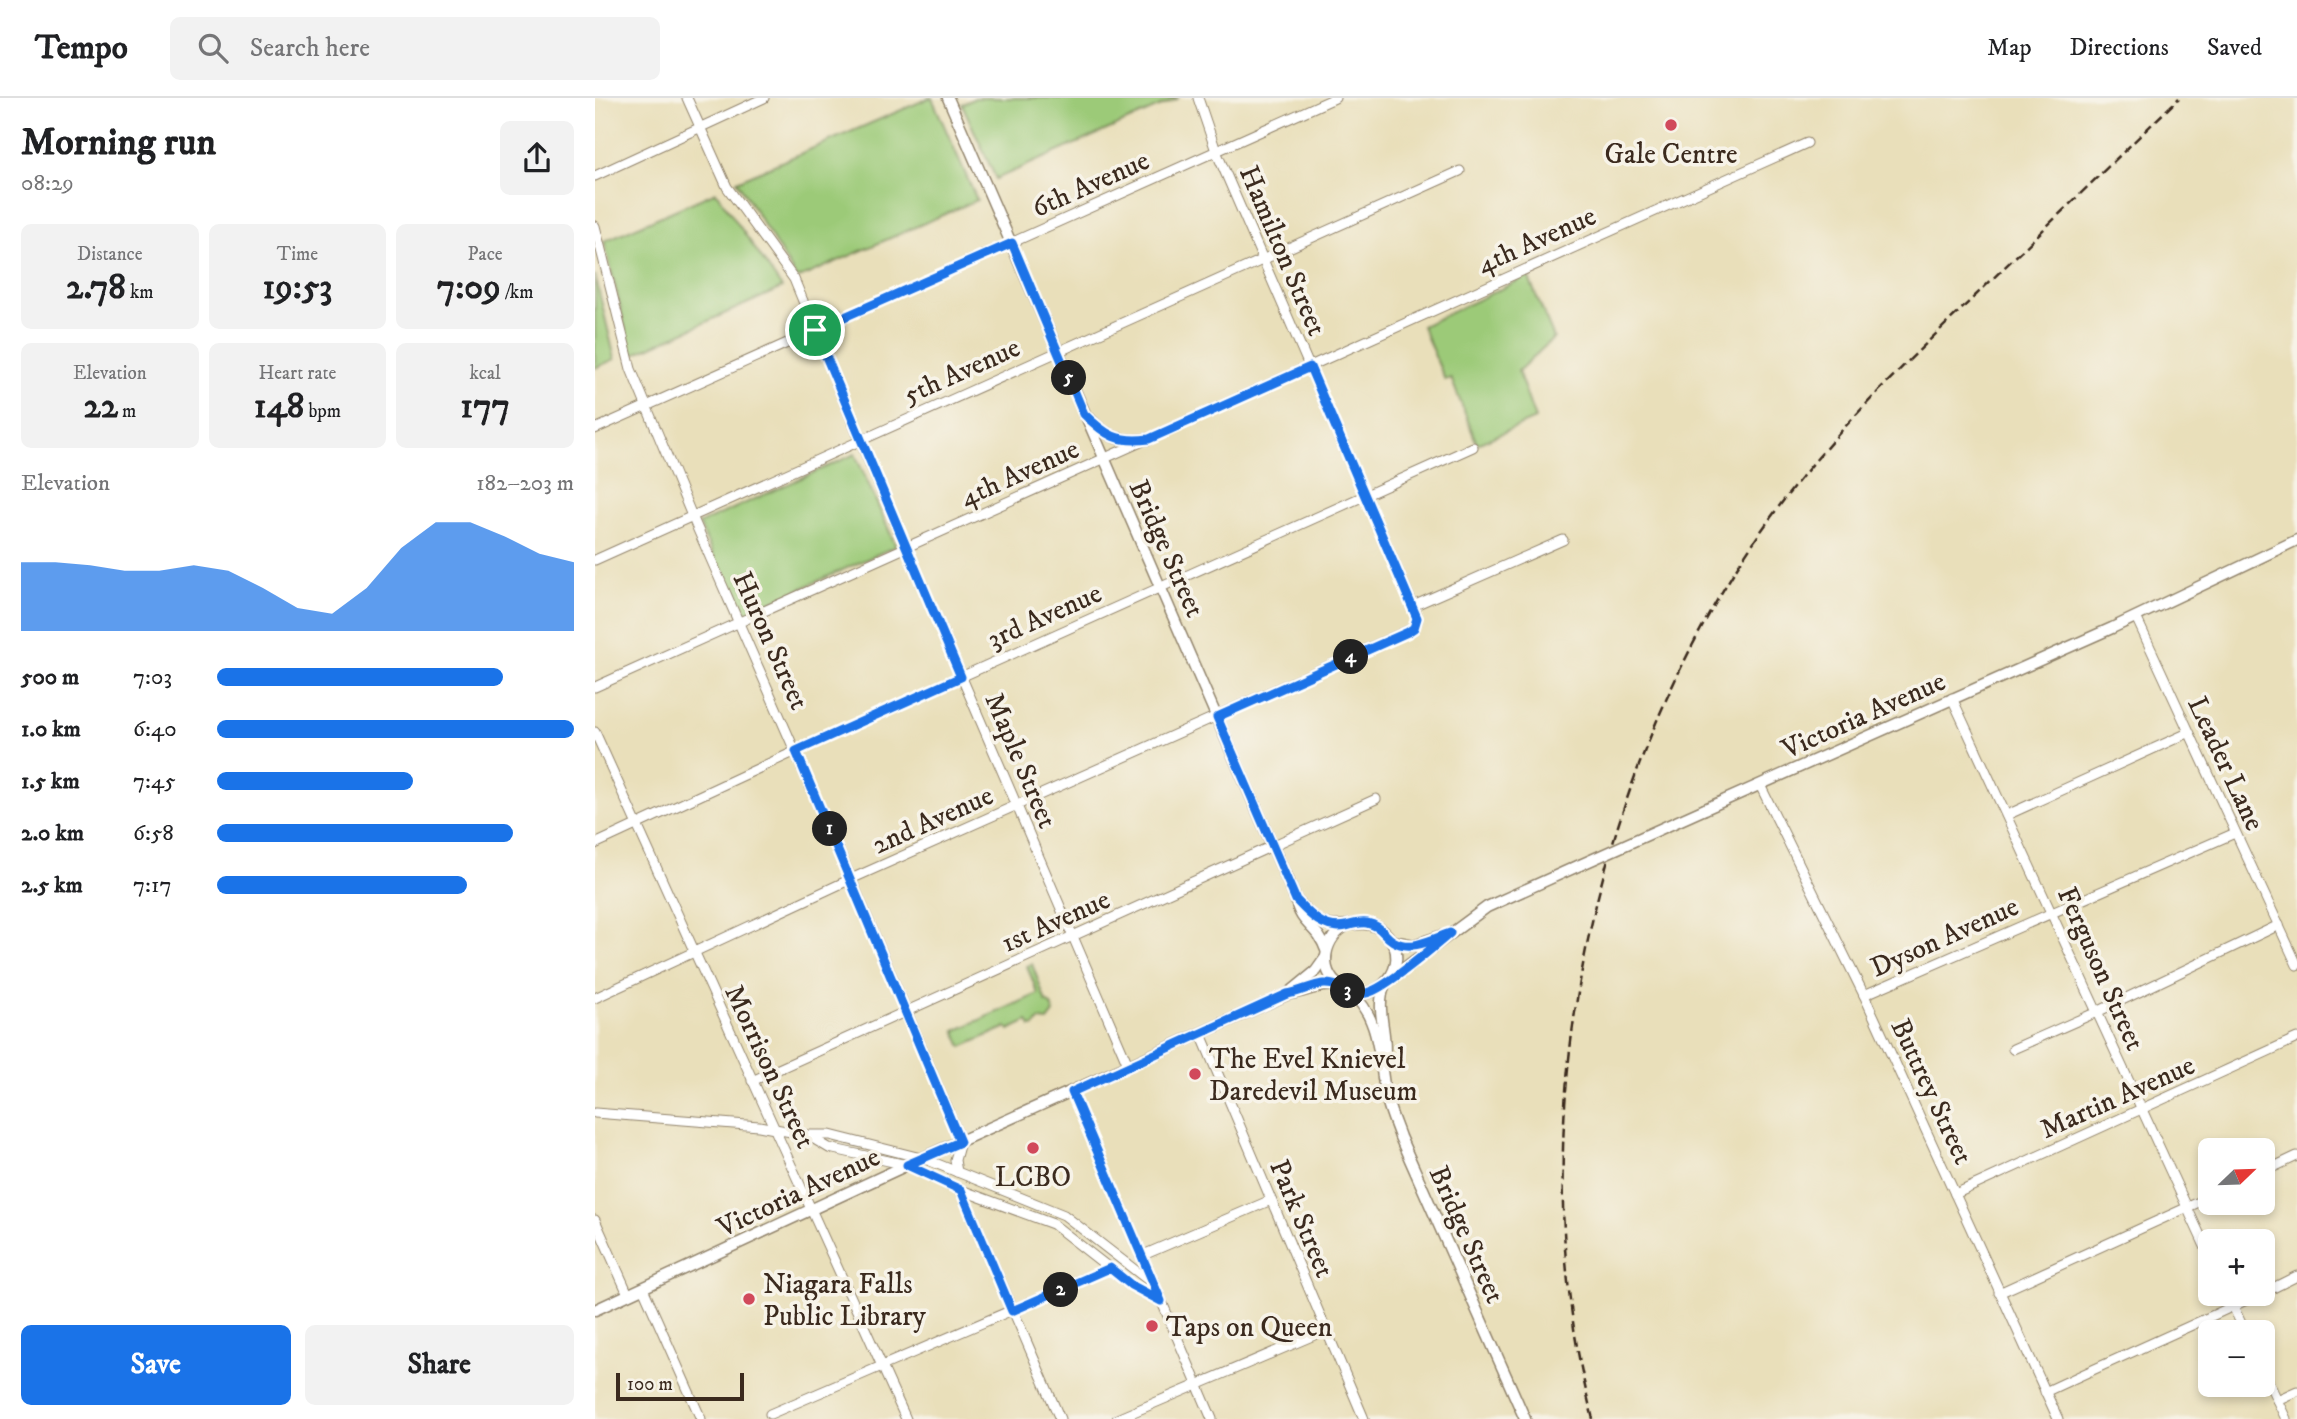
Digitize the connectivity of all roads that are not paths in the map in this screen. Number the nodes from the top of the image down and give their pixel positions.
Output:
1 (687, 98) edge
2 (764, 98) edge
3 (948, 98) edge
4 (1198, 98) edge
5 (1335, 98) edge
6 (699, 127) junction
7 (1807, 143) dead end
8 (1216, 151) junction
9 (1460, 171) dead end
10 (595, 176) edge
11 (595, 226) edge
12 (1012, 243) junction
13 (1263, 259) junction
14 (815, 330) junction
15 (1058, 352) junction
16 (1310, 367) junction
17 (648, 405) junction
18 (1084, 414) junction
19 (595, 429) edge
20 (1149, 439) junction
21 (860, 440) junction
22 (1473, 447) dead end
23 (1104, 459) junction
24 (1365, 496) junction
25 (692, 516) junction
26 (1563, 540) dead end
27 (2297, 540) edge
28 (907, 548) junction
29 (595, 560) edge
30 (1161, 588) junction
31 (1413, 607) junction
32 (2136, 617) junction
33 (739, 623) junction
34 (961, 677) junction
35 (595, 687) edge
36 (1952, 698) junction
37 (1217, 717) junction
38 (595, 732) edge
39 (2188, 733) junction
40 (796, 751) junction
41 (1759, 785) junction
42 (1376, 799) dead end
43 (1017, 806) junction
44 (2007, 815) junction
45 (637, 825) junction
46 (2235, 832) junction
47 (595, 844) edge
48 (1272, 847) junction
49 (851, 880) junction
50 (1296, 900) junction
51 (2052, 913) junction
52 (2279, 925) junction
53 (1344, 927) junction
54 (1450, 933) junction
55 (1074, 936) junction
56 (1392, 941) junction
57 (694, 953) junction
58 (1326, 954) junction
59 (2297, 965) edge
60 (1387, 982) junction
61 (1344, 989) junction
62 (1287, 994) junction
63 (1864, 995) junction
64 (595, 998) edge
65 (907, 1011) junction
66 (2097, 1012) junction
67 (1201, 1034) junction
68 (2297, 1038) edge
69 (2013, 1049) dead end
70 (1383, 1064) junction
71 (1129, 1067) junction
72 (752, 1081) junction
73 (1072, 1092) junction
74 (2141, 1110) junction
75 (595, 1113) edge
76 (774, 1128) junction
77 (807, 1135) junction
78 (960, 1142) junction
79 (2297, 1156) edge
80 (925, 1159) junction
81 (907, 1165) junction
82 (2275, 1166) edge
83 (957, 1171) junction
84 (961, 1190) junction
85 (1955, 1194) junction
86 (1271, 1200) junction
87 (2198, 1202) edge
88 (2188, 1207) junction
89 (813, 1210) junction
90 (595, 1220) edge
91 (2198, 1230) edge
92 (1141, 1256) junction
93 (1110, 1268) junction
94 (2297, 1276) edge
95 (1153, 1284) junction
96 (2275, 1287) edge
97 (643, 1288) junction
98 (1999, 1293) junction
99 (628, 1294) junction
100 (1161, 1301) junction
101 (2233, 1307) joint
102 (595, 1310) edge
103 (1012, 1311) junction
104 (2239, 1320) edge
105 (1326, 1330) junction
106 (883, 1367) junction
107 (1197, 1384) junction
108 (2297, 1391) edge
109 (2045, 1392) junction
110 (2275, 1396) edge
111 (2277, 1400) junction
112 (770, 1415) dead end
113 (1523, 1418) edge
114 (701, 1419) edge
115 (907, 1419) edge
116 (1060, 1419) edge
117 (1117, 1419) edge
118 (1212, 1419) edge
119 (1364, 1419) edge
120 (2058, 1419) edge
121 (2286, 1419) edge

1 - 6 street, Maple Street
2 - 6 street
3 - 12 main road, Bridge Street
4 - 8 street, Hamilton Street
5 - 8 street, 6th Avenue
6 - 10 street
6 - 14 street, Maple Street
7 - 16 street, 4th Avenue
8 - 12 street, 6th Avenue
8 - 13 street, Hamilton Street
9 - 13 street, 5th Avenue
11 - 17 street, Huron Street
12 - 14 street, 6th Avenue
12 - 15 main road, Bridge Street
13 - 15 street, 5th Avenue
13 - 16 street, Hamilton Street
14 - 17 street, 6th Avenue
14 - 21 street, Maple Street
15 - 18 main road, Bridge Street
15 - 21 street, 5th Avenue
16 - 20 street, 4th Avenue
16 - 24 street, Hamilton Street
17 - 19 street, 6th Avenue
17 - 25 street, Huron Street
18 - 20 main road
18 - 23 main road, Bridge Street
20 - 23 street, 4th Avenue
21 - 25 street, 5th Avenue
21 - 28 street, Maple Street
22 - 24 street, 3rd Avenue
23 - 28 street, 4th Avenue
23 - 30 main road, Bridge Street
24 - 30 street, 3rd Avenue
24 - 31 street, Hamilton Street
25 - 29 street, 5th Avenue
25 - 33 street, Huron Street
26 - 31 street
27 - 32 main road, Victoria Avenue
28 - 33 street, 4th Avenue
28 - 34 street, Maple Street
30 - 34 street, 3rd Avenue
30 - 37 main road, Bridge Street
31 - 37 street, 2nd Avenue
32 - 36 main road, Victoria Avenue
32 - 39 street, Leader Lane
33 - 35 street, 4th Avenue
33 - 40 street, Huron Street
34 - 40 street, 3rd Avenue
34 - 43 street, Maple Street
36 - 41 main road, Victoria Avenue
36 - 44 street, Ferguson Street
37 - 43 street, 2nd Avenue
37 - 48 main road, Bridge Street
38 - 45 street, Morrison Street
39 - 44 street
39 - 46 street, Leader Lane
40 - 45 street, 3rd Avenue
40 - 49 street, Huron Street
41 - 54 main road, Victoria Avenue, bridge
41 - 63 street, Buttrey Street
42 - 48 street, 1st Avenue
43 - 49 street, 2nd Avenue
43 - 55 street, Maple Street
44 - 51 street, Ferguson Street
45 - 47 street, 3rd Avenue
45 - 57 street, Morrison Street
46 - 51 street, Dyson Avenue
46 - 52 street, Leader Lane
48 - 50 main road, Bridge Street
48 - 55 street, 1st Avenue
49 - 57 street, 2nd Avenue
49 - 65 street, Huron Street
50 - 53 main road, Bridge Street
50 - 58 main road, Bridge Street
51 - 63 street, Dyson Avenue
51 - 66 street, Ferguson Street
52 - 59 street, Leader Lane
52 - 66 street
53 - 56 main road
53 - 58 main road
54 - 56 main road, Victoria Avenue
54 - 60 main road, Victoria Avenue
55 - 65 street, 1st Avenue
55 - 71 street, Maple Street
56 - 60 main road
57 - 64 street, 2nd Avenue
57 - 72 street, Morrison Street
58 - 61 main road
58 - 62 main road, Victoria Avenue
60 - 61 main road
60 - 70 main road, Bridge Street
61 - 62 main road, Victoria Avenue
61 - 70 main road, Bridge Street
62 - 67 main road, Victoria Avenue
63 - 85 street, Buttrey Street
65 - 72 street, 1st Avenue
65 - 78 street, Huron Street
66 - 69 street
66 - 74 street, Ferguson Street
67 - 71 main road, Victoria Avenue
67 - 86 street, Park Street
68 - 74 street, Martin Avenue
70 - 113 main road, Bridge Street
71 - 73 main road, Victoria Avenue
72 - 76 street, Morrison Street
73 - 78 main road, Victoria Avenue
73 - 92 street
74 - 85 street, Martin Avenue
74 - 88 street, Ferguson Street
75 - 76 street
76 - 77 street
76 - 89 street, Morrison Street
77 - 80 street
77 - 81 street
78 - 80 main road, Victoria Avenue
78 - 83 street
79 - 82 street
80 - 81 main road, Victoria Avenue
80 - 83 street
81 - 84 street
81 - 89 main road, Victoria Avenue
83 - 95 street
84 - 93 street
84 - 103 street
85 - 98 street, Buttrey Street
86 - 92 street
86 - 105 street, Park Street
87 - 88 street
88 - 91 street, Ferguson Street
88 - 98 street
89 - 97 main road, Victoria Avenue
89 - 106 street, Morrison Street
90 - 99 street
92 - 95 street
93 - 100 street
93 - 103 street
94 - 96 street
95 - 100 street
97 - 99 main road, Victoria Avenue
97 - 114 street
98 - 109 street, Buttrey Street
99 - 102 main road, Victoria Avenue
100 - 107 street
101 - 104 street
101 - 109 street
103 - 106 street
103 - 116 street
105 - 107 street
105 - 119 street, Park Street
106 - 112 street
106 - 115 street, Morrison Street
107 - 117 street
107 - 118 street
108 - 111 street
109 - 120 street, Buttrey Street
110 - 111 street
111 - 121 street

